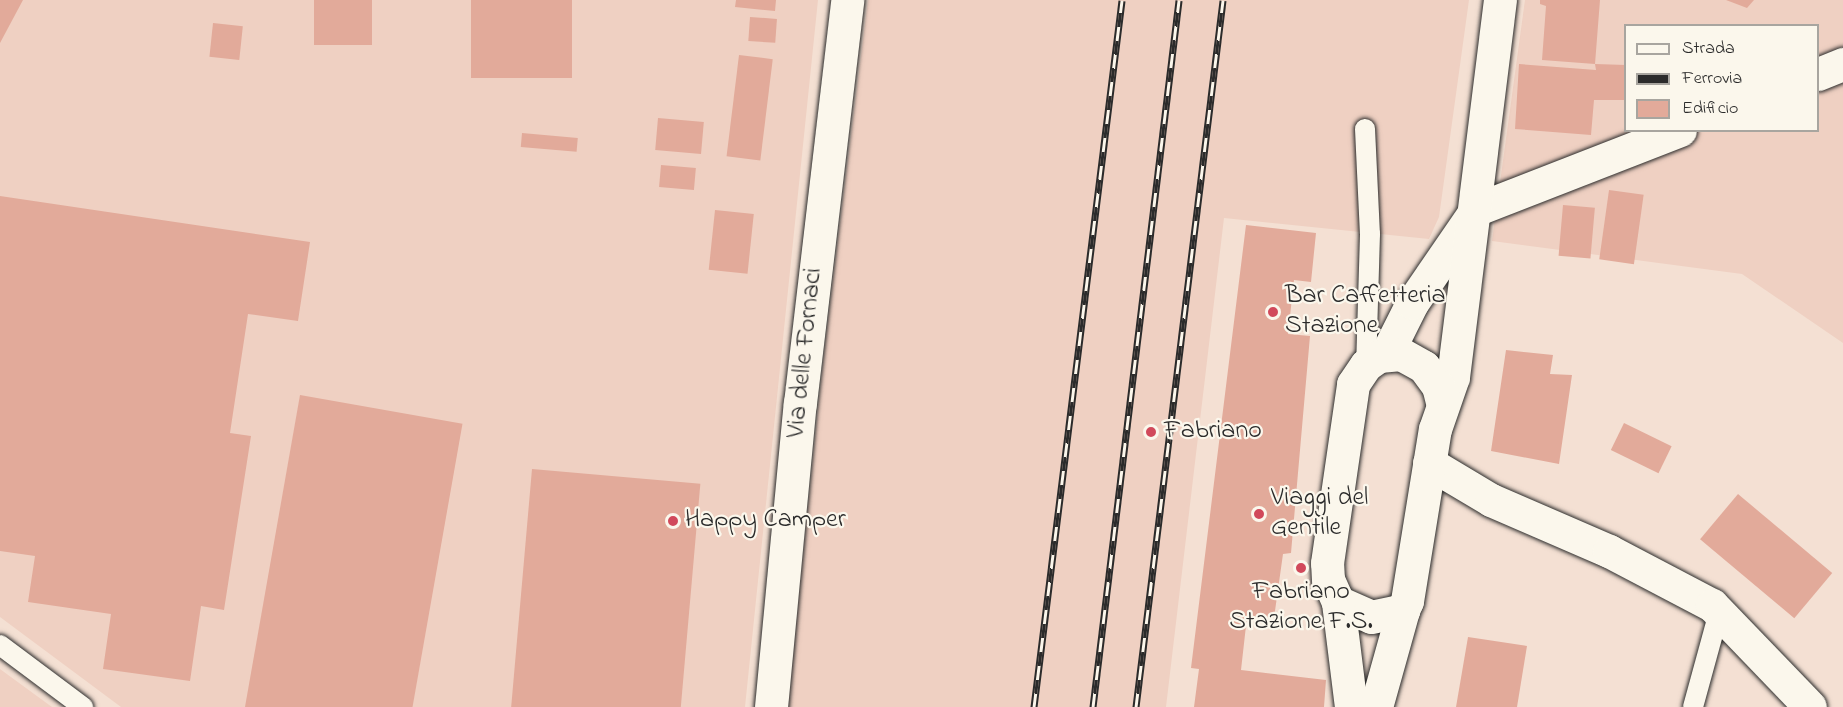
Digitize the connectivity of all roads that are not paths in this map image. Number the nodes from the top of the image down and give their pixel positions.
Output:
1 (847, 0) edge
2 (1500, 0) edge
3 (1843, 64) edge
4 (1819, 74) edge
5 (1365, 129) dead end
6 (1675, 132) edge
7 (1475, 210) junction
8 (1376, 359) junction
9 (1442, 402) junction
10 (1429, 463) junction
11 (1491, 500) junction
12 (1421, 510) junction
13 (1338, 602) junction
14 (1403, 610) junction
15 (1719, 612) junction
16 (0, 645) edge
17 (83, 707) edge
18 (771, 707) edge
19 (1351, 707) edge
20 (1376, 707) edge
21 (1693, 707) edge
22 (1810, 707) edge

1 - 18 street, Via delle Fornaci
2 - 7 street
3 - 4 street
5 - 8 lane
6 - 7 street
7 - 8 street
7 - 9 street
8 - 9 street
8 - 13 street
9 - 10 street
10 - 11 street
10 - 12 street
11 - 12 street
11 - 15 street
12 - 14 street
13 - 14 street
13 - 19 street
14 - 20 street
15 - 21 lane
15 - 22 street
16 - 17 lane

